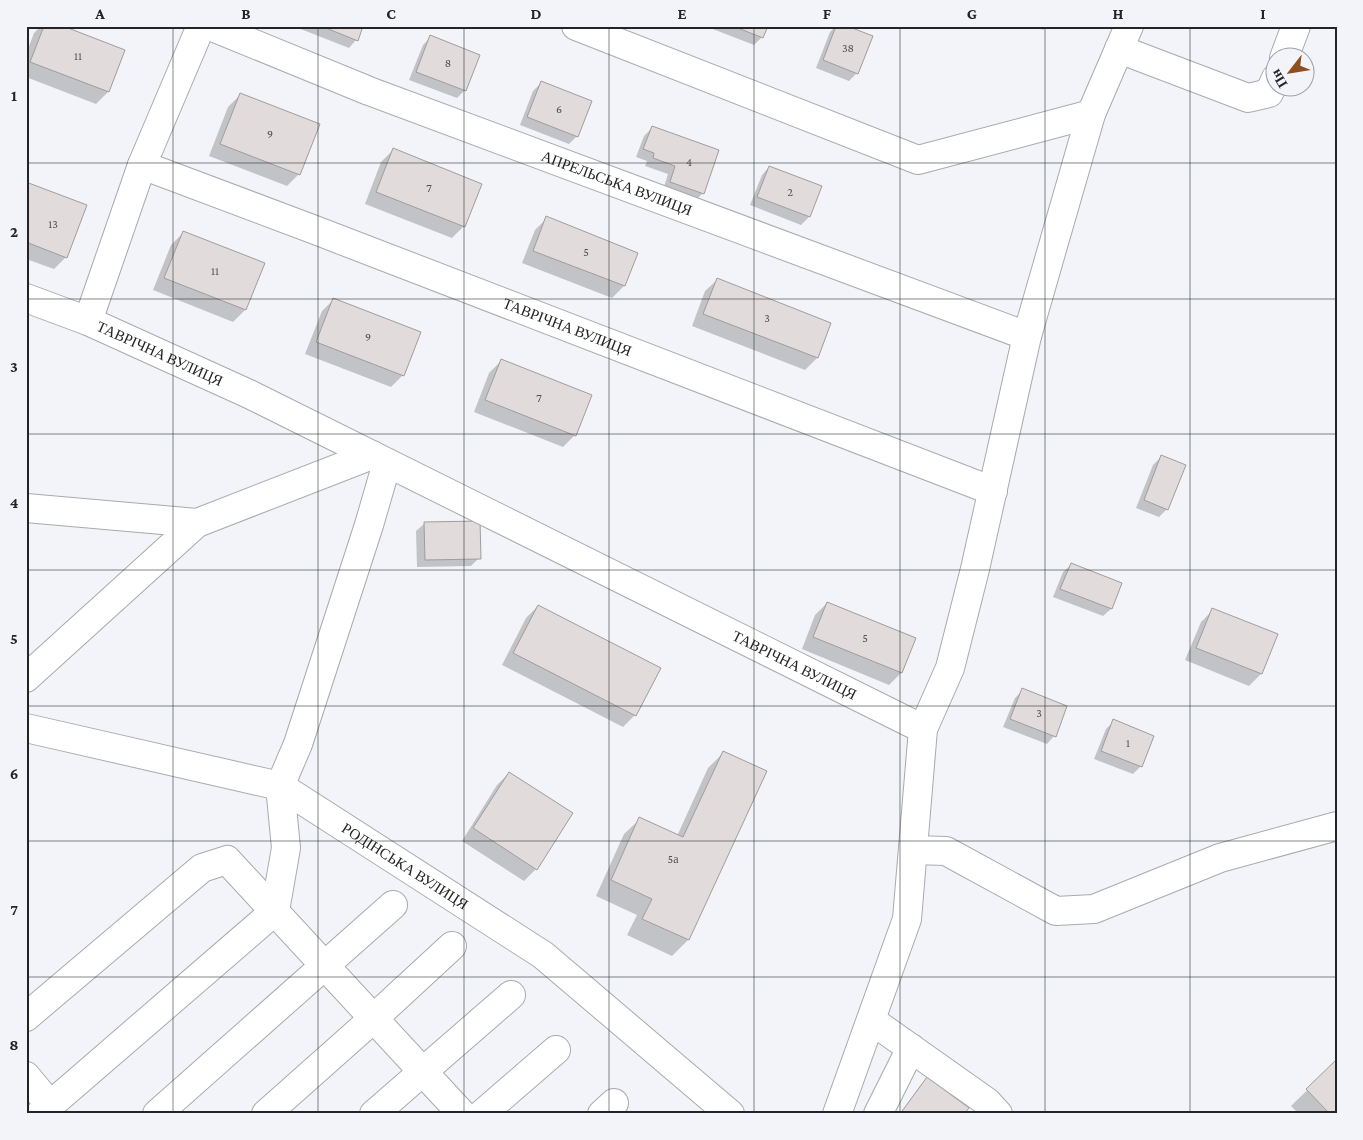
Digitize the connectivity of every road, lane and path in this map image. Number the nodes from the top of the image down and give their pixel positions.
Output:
1 (201, 26) edge
2 (210, 26) edge
3 (576, 26) edge
4 (1296, 26) edge
5 (1124, 38) edge
6 (1288, 48) edge
7 (1266, 94) edge
8 (1091, 114) junction
9 (142, 165) junction
10 (26, 298) edge
11 (88, 321) junction
12 (1027, 336) junction
13 (380, 459) junction
14 (993, 491) junction
15 (26, 508) edge
16 (196, 523) junction
17 (26, 678) edge
18 (26, 728) edge
19 (923, 729) junction
20 (280, 786) junction
21 (1337, 826) edge
22 (913, 850) junction
23 (393, 905) dead end
24 (275, 911) junction
25 (452, 946) dead end
26 (325, 965) junction
27 (511, 996) dead end
28 (26, 1017) edge
29 (374, 1018) junction
30 (871, 1020) junction
31 (911, 1048) junction
32 (556, 1050) dead end
33 (423, 1071) junction
34 (26, 1076) edge
35 (45, 1110) edge
36 (156, 1114) edge
37 (266, 1114) edge
38 (374, 1114) edge
39 (462, 1114) edge
40 (482, 1114) edge
41 (730, 1114) edge
42 (837, 1114) edge
43 (878, 1114) edge
44 (998, 1114) edge

1 - 9 street
2 - 12 street, АПРЕЛЬСЬКА ВУЛИЦЯ
3 - 8 street
4 - 6 street
5 - 7 street
5 - 8 street
8 - 12 street
9 - 11 street
9 - 14 street, ТАВРІЧНА ВУЛИЦЯ
10 - 11 street, ТАВРІЧНА ВУЛИЦЯ
11 - 13 street, ТАВРІЧНА ВУЛИЦЯ
12 - 14 street
13 - 16 street
13 - 19 street, ТАВРІЧНА ВУЛИЦЯ
13 - 20 street
14 - 19 street
15 - 16 street
16 - 17 street
18 - 20 street, РОДІНСЬКА ВУЛИЦЯ
19 - 22 street
20 - 24 street
20 - 41 street, РОДІНСЬКА ВУЛИЦЯ
21 - 22 street
22 - 30 street
23 - 26 street
24 - 26 street
24 - 28 street
24 - 35 street
25 - 29 street
26 - 29 street
26 - 36 street
27 - 33 street
29 - 33 street
29 - 37 street
30 - 31 street
30 - 42 street
31 - 43 street
31 - 44 street
32 - 40 street
33 - 38 street
33 - 39 street
34 - 35 street

